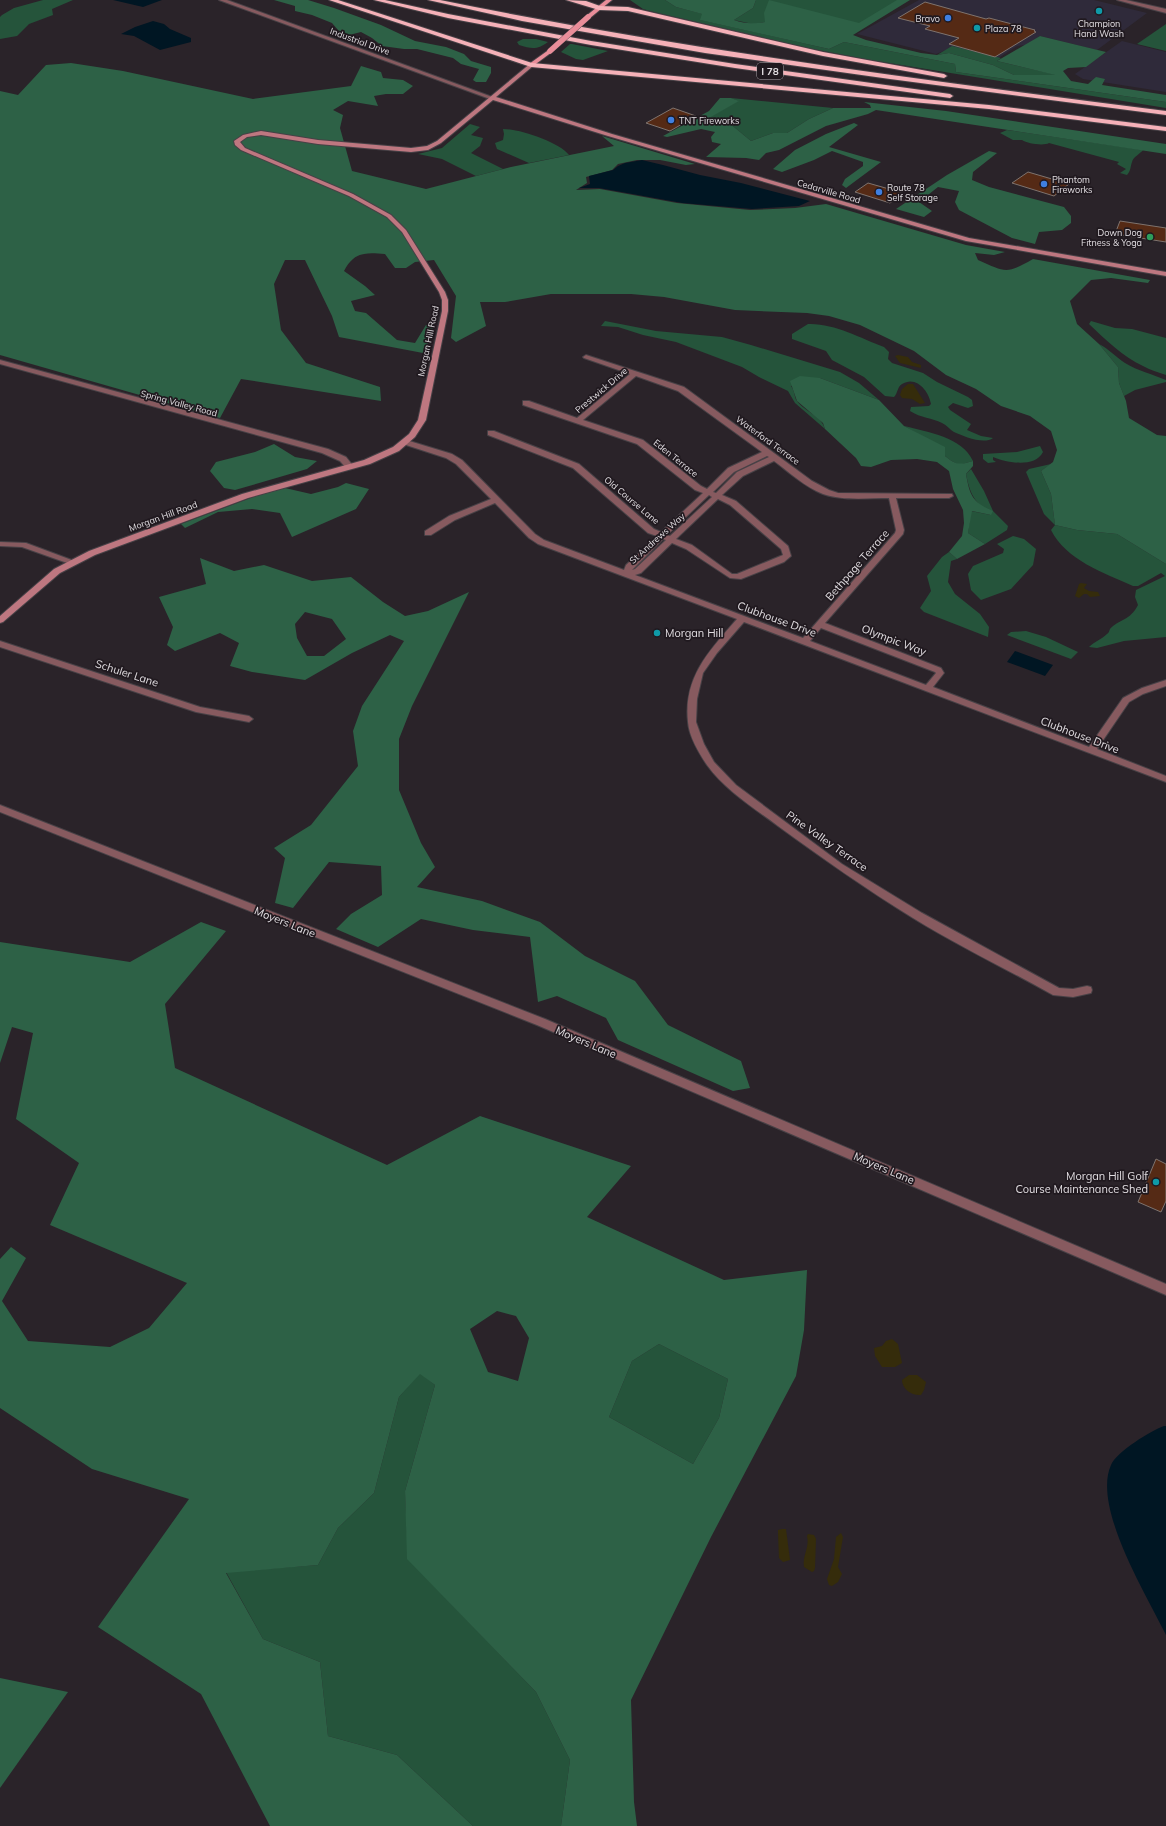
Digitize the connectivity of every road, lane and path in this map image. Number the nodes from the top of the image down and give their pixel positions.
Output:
1 (222, 0) edge
2 (332, 0) edge
3 (378, 0) edge
4 (431, 0) edge
5 (569, 0) edge
6 (609, 0) edge
7 (1120, 0) edge
8 (623, 1) dead end
9 (599, 8) junction
10 (1166, 11) edge
11 (643, 13) junction
12 (531, 65) junction
13 (948, 76) dead end
14 (971, 80) dead end
15 (492, 98) junction
16 (1166, 113) edge
17 (1166, 127) edge
18 (1166, 274) edge
19 (586, 357) dead end
20 (0, 363) edge
21 (635, 373) junction
22 (526, 403) dead end
23 (578, 421) junction
24 (491, 433) dead end
25 (406, 442) junction
26 (771, 455) junction
27 (350, 467) junction
28 (708, 492) junction
29 (717, 496) junction
30 (892, 496) junction
31 (949, 496) dead end
32 (496, 500) junction
33 (428, 533) dead end
34 (662, 536) junction
35 (672, 539) junction
36 (0, 544) edge
37 (781, 560) joint
38 (73, 562) junction
39 (626, 575) junction
40 (743, 618) junction
41 (0, 620) edge
42 (820, 624) junction
43 (805, 641) junction
44 (0, 644) edge
45 (1166, 683) edge
46 (928, 688) junction
47 (249, 719) dead end
48 (1091, 751) junction
49 (1166, 779) edge
50 (0, 808) edge
51 (1087, 990) dead end
52 (1166, 1290) edge

1 - 15 street, Industrial Drive
2 - 12 highway
3 - 17 highway, I 78
4 - 16 highway, I 78
5 - 9 highway
6 - 9 main road, Morgan Hill Road
7 - 10 street
8 - 11 highway
9 - 11 highway
9 - 12 main road, Morgan Hill Road, bridge
11 - 13 highway
12 - 15 main road, Morgan Hill Road
12 - 17 highway
14 - 16 highway
15 - 18 main road, Cedarville Road
15 - 25 main road, Morgan Hill Road
19 - 21 street, Waterford Terrace
20 - 27 street, Spring Valley Road
21 - 23 street, Prestwick Drive
21 - 26 street, Waterford Terrace
22 - 23 street, Eden Terrace
23 - 28 street, Eden Terrace
24 - 34 street, Old Course Lane
25 - 27 main road, Morgan Hill Road
25 - 32 street, Clubhouse Drive
26 - 28 street, St Andrews Way
26 - 29 street, St Andrews Way
26 - 30 street, Waterford Terrace
27 - 38 main road, Morgan Hill Road
28 - 29 street, Eden Terrace
28 - 34 street, St Andrews Way
29 - 35 street, St Andrews Way
29 - 37 street, Eden Terrace
30 - 31 street, Waterford Terrace
30 - 42 street, Bethpage Terrace
32 - 33 street
32 - 39 street, Clubhouse Drive
34 - 35 street, Old Course Lane
34 - 39 street, St Andrews Way
35 - 37 street, Old Course Lane
35 - 39 street, St Andrews Way
36 - 38 street
38 - 41 main road, Morgan Hill Road
39 - 40 street, Clubhouse Drive
40 - 43 street, Clubhouse Drive
40 - 51 street, Pine Valley Terrace
42 - 43 street, Bethpage Terrace
42 - 46 street, Olympic Way
43 - 46 street, Clubhouse Drive
44 - 47 street, Schuler Lane
45 - 48 street
46 - 48 street, Clubhouse Drive
48 - 49 street, Clubhouse Drive
50 - 52 street, Moyers Lane

